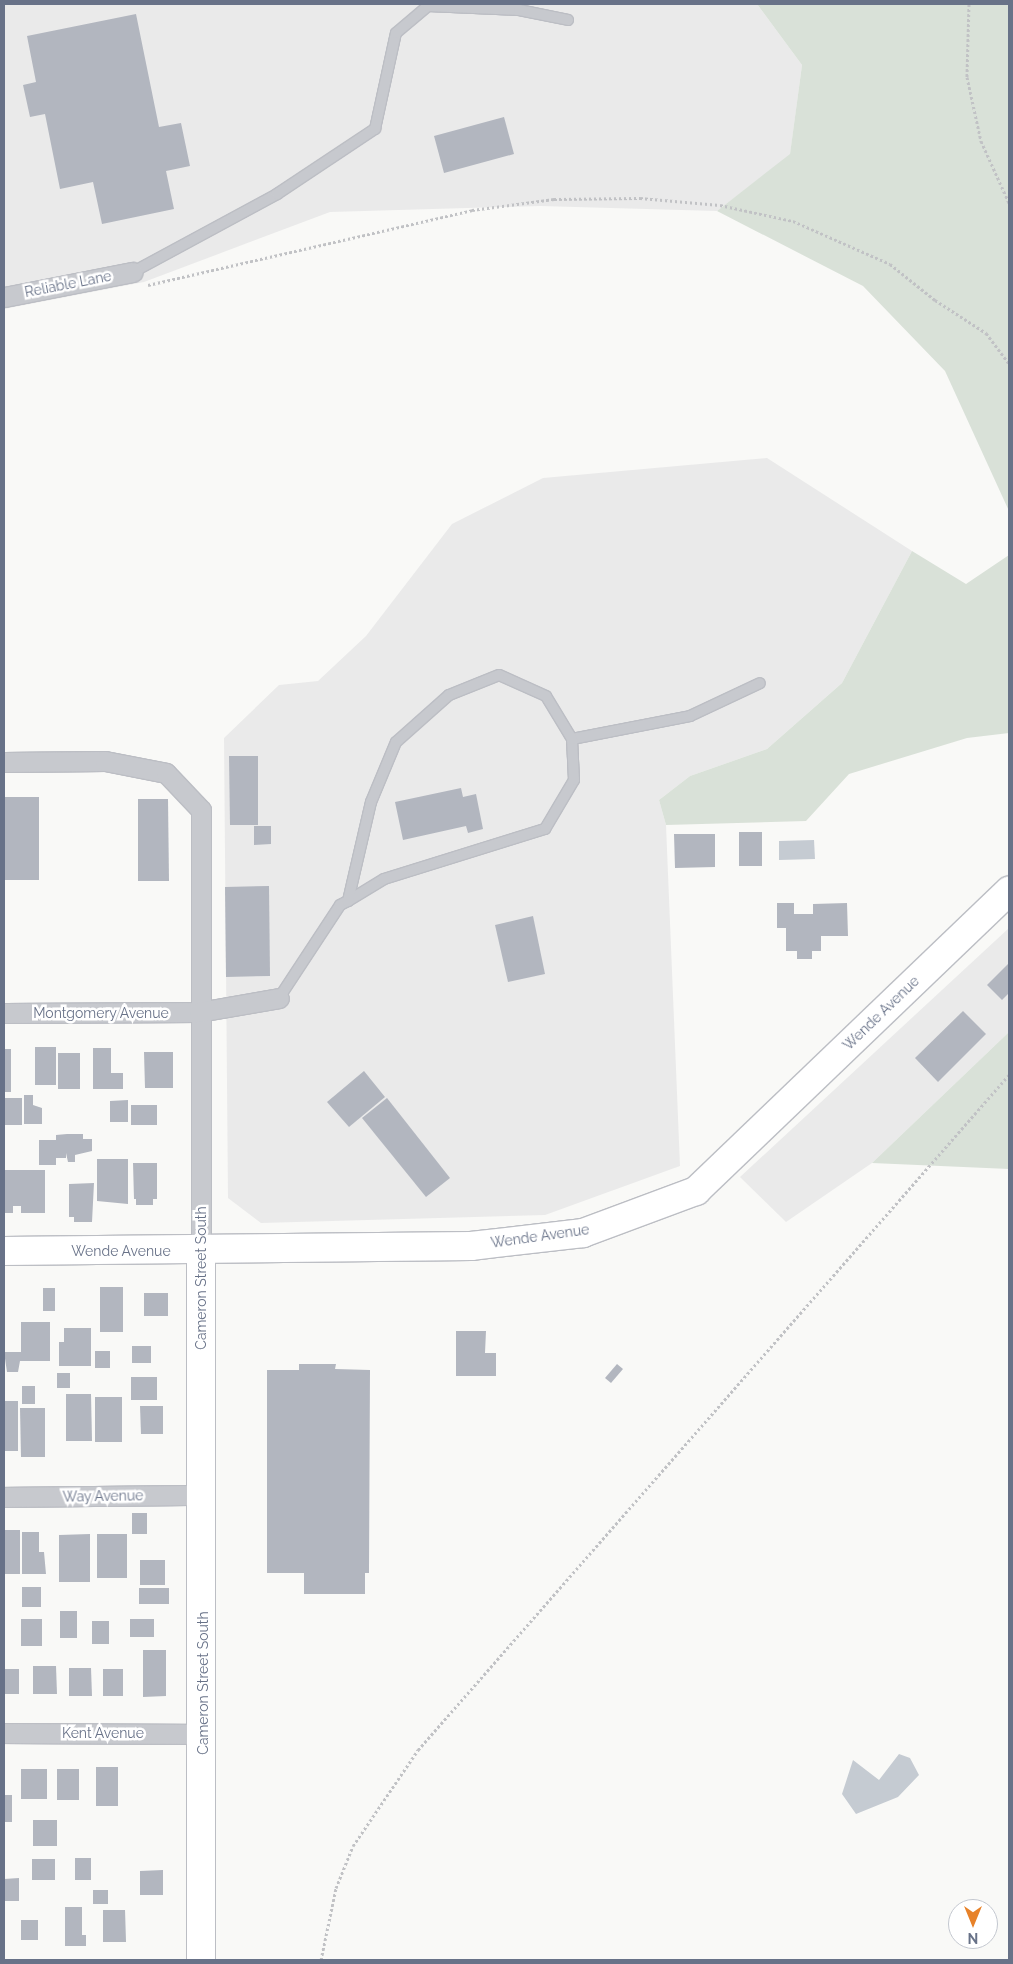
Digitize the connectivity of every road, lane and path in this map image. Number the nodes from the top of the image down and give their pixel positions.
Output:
1 (969, 4) edge
2 (568, 20) dead end
3 (1009, 203) edge
4 (135, 279) junction
5 (4, 297) edge
6 (1009, 363) edge
7 (760, 684) dead end
8 (572, 739) junction
9 (4, 762) edge
10 (1009, 891) edge
11 (348, 901) junction
12 (279, 998) joint
13 (199, 1012) junction
14 (4, 1013) edge
15 (1009, 1075) edge
16 (4, 1251) edge
17 (201, 1251) junction
18 (203, 1495) junction
19 (4, 1497) edge
20 (4, 1733) edge
21 (203, 1734) junction
22 (201, 1960) edge
23 (321, 1960) edge

1 - 3 path
2 - 4 lane
4 - 5 street, Reliable Lane
4 - 6 path
7 - 8 lane
8 - 11 lane
8 - 11 lane
9 - 13 street, Cameron Street South
10 - 17 street, Wende Avenue
11 - 12 lane
12 - 13 street, Montgomery Avenue
13 - 14 street, Montgomery Avenue
13 - 17 street, Cameron Street South
15 - 23 path
16 - 17 street, Wende Avenue
17 - 18 street, Cameron Street South
18 - 19 street, Way Avenue
18 - 21 street, Cameron Street South
20 - 21 street, Kent Avenue
21 - 22 street, Cameron Street South

